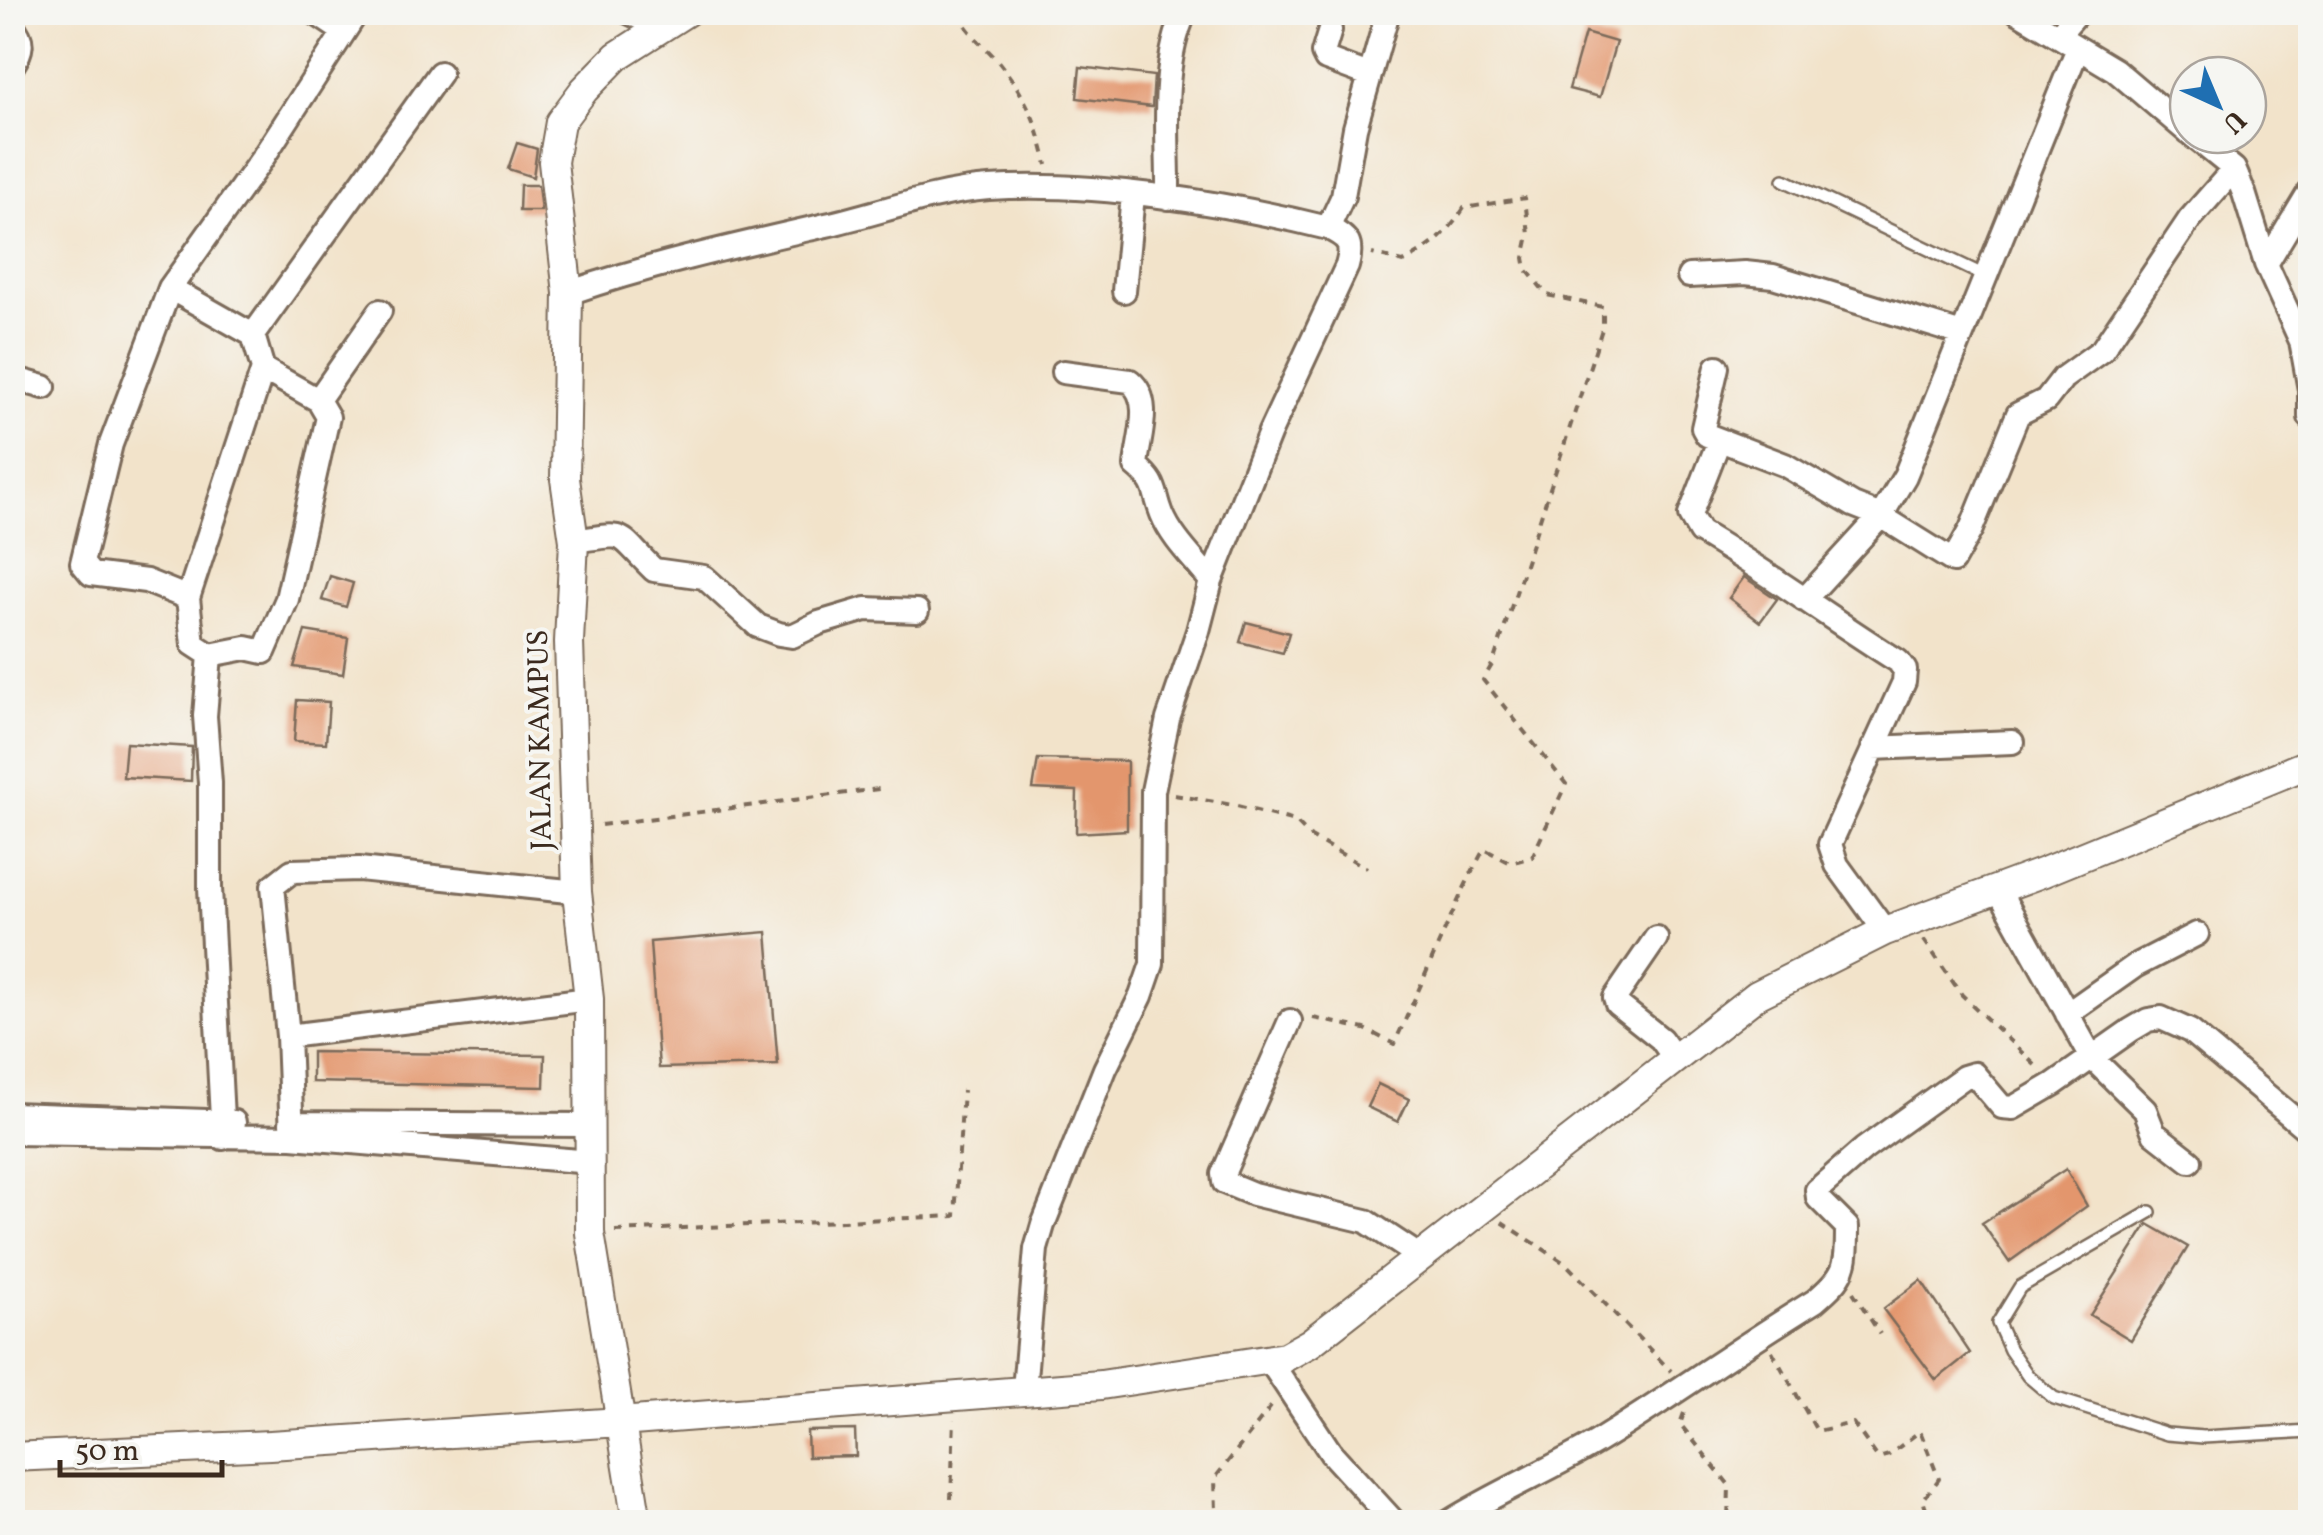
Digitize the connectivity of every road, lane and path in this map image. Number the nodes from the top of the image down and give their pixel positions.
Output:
1 (314, 12) edge
2 (358, 12) edge
3 (628, 12) edge
4 (686, 12) edge
5 (958, 12) edge
6 (1185, 12) edge
7 (1388, 12) edge
8 (2018, 12) edge
9 (2078, 12) edge
10 (12, 26) edge
11 (662, 28) junction
12 (1330, 30) dead end
13 (344, 32) junction
14 (2068, 41) junction
15 (12, 66) edge
16 (440, 73) dead end
17 (1369, 75) junction
18 (2168, 115) edge
19 (2217, 155) edge
20 (2234, 169) junction
21 (1784, 180) dead end
22 (1051, 187) junction
23 (2310, 191) edge
24 (1133, 195) junction
25 (1168, 198) junction
26 (1328, 228) junction
27 (1352, 248) junction
28 (2266, 264) junction
29 (1689, 276) dead end
30 (1985, 276) junction
31 (170, 288) junction
32 (1124, 291) dead end
33 (568, 293) junction
34 (380, 311) dead end
35 (1962, 334) junction
36 (252, 335) junction
37 (1717, 367) dead end
38 (262, 368) junction
39 (1063, 372) dead end
40 (12, 378) edge
41 (2309, 380) edge
42 (44, 388) dead end
43 (318, 400) junction
44 (2310, 417) edge
45 (1719, 440) junction
46 (1880, 516) junction
47 (574, 541) junction
48 (1210, 581) junction
49 (188, 598) junction
50 (1804, 600) junction
51 (917, 611) dead end
52 (210, 655) junction
53 (2012, 742) dead end
54 (1873, 748) junction
55 (2310, 763) edge
56 (886, 788) dead end
57 (1153, 792) junction
58 (576, 828) junction
59 (1367, 868) dead end
60 (1998, 889) junction
61 (577, 892) junction
62 (1898, 926) junction
63 (2197, 934) dead end
64 (1656, 938) dead end
65 (589, 999) junction
66 (2067, 1014) junction
67 (1290, 1022) joint
68 (288, 1036) junction
69 (1674, 1057) junction
70 (2092, 1058) junction
71 (2054, 1084) junction
72 (963, 1090) dead end
73 (12, 1114) edge
74 (588, 1125) junction
75 (223, 1130) junction
76 (292, 1130) junction
77 (2310, 1132) edge
78 (12, 1133) edge
79 (591, 1162) junction
80 (2190, 1162) dead end
81 (1482, 1209) junction
82 (2150, 1212) dead end
83 (590, 1233) junction
84 (1419, 1256) junction
85 (1843, 1276) junction
86 (1763, 1334) junction
87 (1880, 1334) dead end
88 (1270, 1361) junction
89 (1685, 1385) junction
90 (1287, 1387) junction
91 (1024, 1390) junction
92 (955, 1396) junction
93 (620, 1422) junction
94 (2310, 1431) edge
95 (12, 1457) edge
96 (950, 1499) dead end
97 (637, 1522) edge
98 (1211, 1522) edge
99 (1394, 1522) edge
100 (1449, 1522) edge
101 (1728, 1522) edge
102 (1930, 1522) edge

1 - 13 street
2 - 13 street
3 - 11 street
4 - 11 street, JALAN KAMPUS
5 - 22 path
6 - 25 street
7 - 17 street
8 - 14 street
9 - 14 street
10 - 15 street
11 - 33 street, JALAN KAMPUS
12 - 17 street
13 - 31 street
14 - 18 street
14 - 30 street
16 - 36 street
17 - 26 street
19 - 20 street
20 - 28 street
20 - 46 street
21 - 30 lane
22 - 24 street
22 - 33 street
23 - 28 street
24 - 25 street
24 - 32 street
25 - 26 street
26 - 27 street
27 - 48 street
27 - 67 path
28 - 41 street
29 - 35 street
30 - 35 street
31 - 36 street
31 - 49 street
33 - 47 street, JALAN KAMPUS
34 - 43 street
35 - 46 street
36 - 38 street
37 - 45 street
38 - 43 street
38 - 49 street
39 - 48 street
40 - 42 street
41 - 44 street
43 - 52 street
45 - 46 street
45 - 50 street
46 - 50 street
47 - 51 street
47 - 58 street, JALAN KAMPUS
48 - 57 street
49 - 52 street
50 - 54 street
52 - 75 street
53 - 54 street
54 - 62 street
55 - 60 street
56 - 58 path
57 - 59 path
57 - 91 street
58 - 61 street, JALAN KAMPUS
60 - 62 street
60 - 66 street
61 - 65 street, JALAN KAMPUS
61 - 68 street
62 - 69 street
62 - 71 path
63 - 66 street
64 - 69 street
65 - 68 street
65 - 74 street, JALAN KAMPUS
66 - 70 street
67 - 84 street
68 - 76 street
69 - 81 street
70 - 71 street
70 - 77 street
70 - 80 street
71 - 85 street
72 - 83 path
73 - 75 street
74 - 76 street
74 - 79 street, JALAN KAMPUS
75 - 76 street
75 - 78 street
76 - 79 street
79 - 83 street, JALAN KAMPUS
81 - 84 street
81 - 89 path
82 - 94 lane
83 - 93 street, JALAN KAMPUS
84 - 88 street
85 - 86 street
85 - 87 path
86 - 89 street
86 - 102 path
88 - 90 street
88 - 91 street
89 - 100 street
89 - 101 path
90 - 98 path
90 - 99 street
91 - 92 street
92 - 93 street
92 - 96 path
93 - 95 street
93 - 97 street, JALAN KAMPUS

